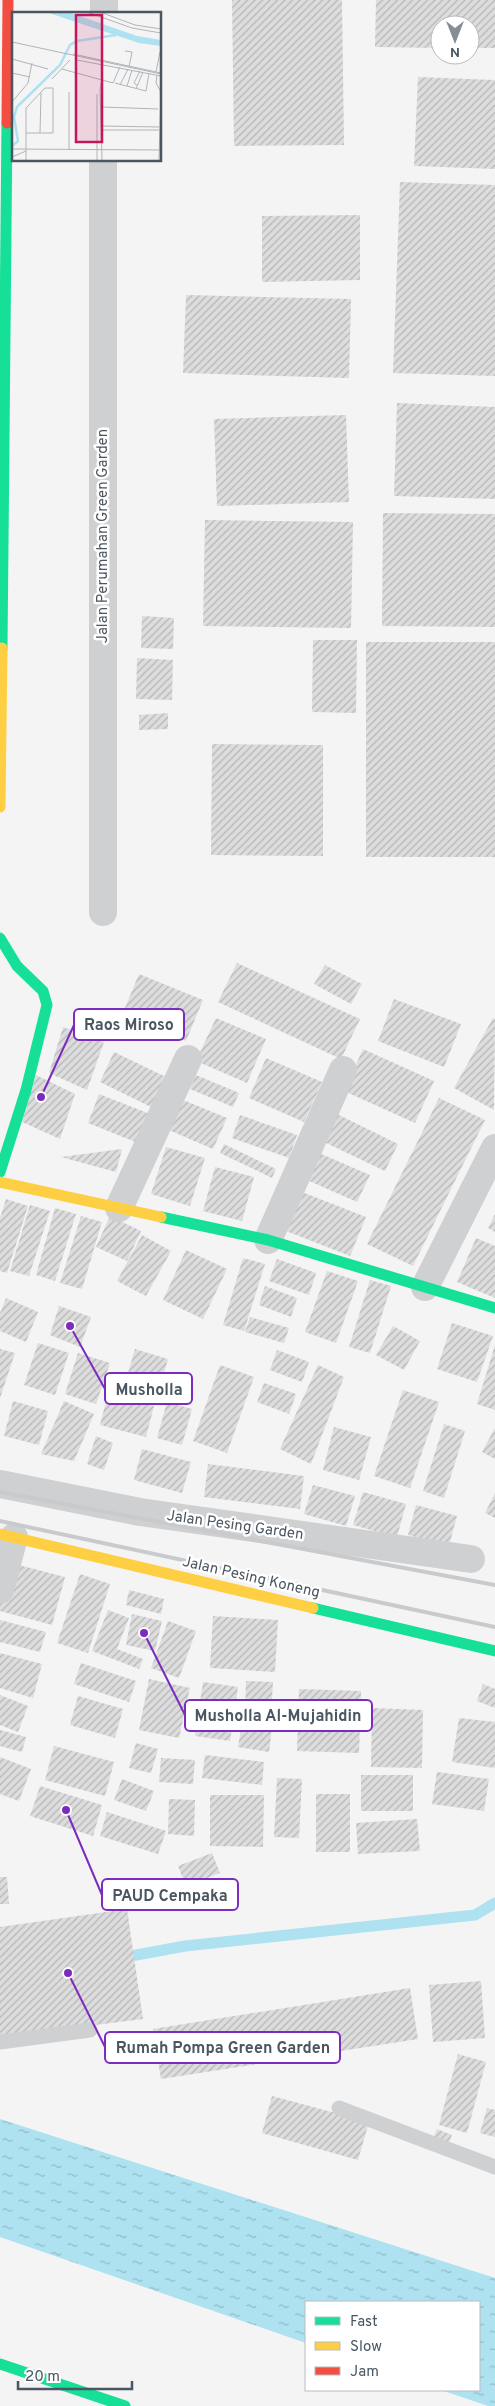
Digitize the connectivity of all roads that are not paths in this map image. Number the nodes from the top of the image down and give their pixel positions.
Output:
1 (8, 0) edge
2 (104, 161) edge
3 (3, 226) edge
4 (3, 294) edge
5 (1, 660) edge
6 (0, 807) edge
7 (103, 912) dead end
8 (0, 938) edge
9 (188, 1059) dead end
10 (343, 1070) dead end
11 (495, 1148) edge
12 (0, 1172) edge
13 (0, 1182) edge
14 (119, 1208) junction
15 (268, 1240) junction
16 (425, 1287) junction
17 (495, 1308) edge
18 (0, 1484) edge
19 (7, 1536) edge
20 (471, 1559) dead end
21 (0, 1590) edge
22 (495, 1651) edge
23 (90, 2030) dead end
24 (0, 2042) edge
25 (339, 2108) dead end
26 (495, 2167) edge
27 (0, 2364) edge
28 (125, 2406) edge

1 - 3 main road
2 - 7 street, Jalan Perumahan Green Garden
3 - 4 main road
4 - 5 main road
5 - 6 main road
8 - 12 main road
9 - 14 street
10 - 15 street
11 - 16 street
13 - 14 main road
14 - 15 main road
15 - 16 main road
16 - 17 main road
18 - 20 street, Jalan Pesing Garden
19 - 21 street
19 - 22 main road, Jalan Pesing Koneng
23 - 24 lane
25 - 26 lane
27 - 28 main road

